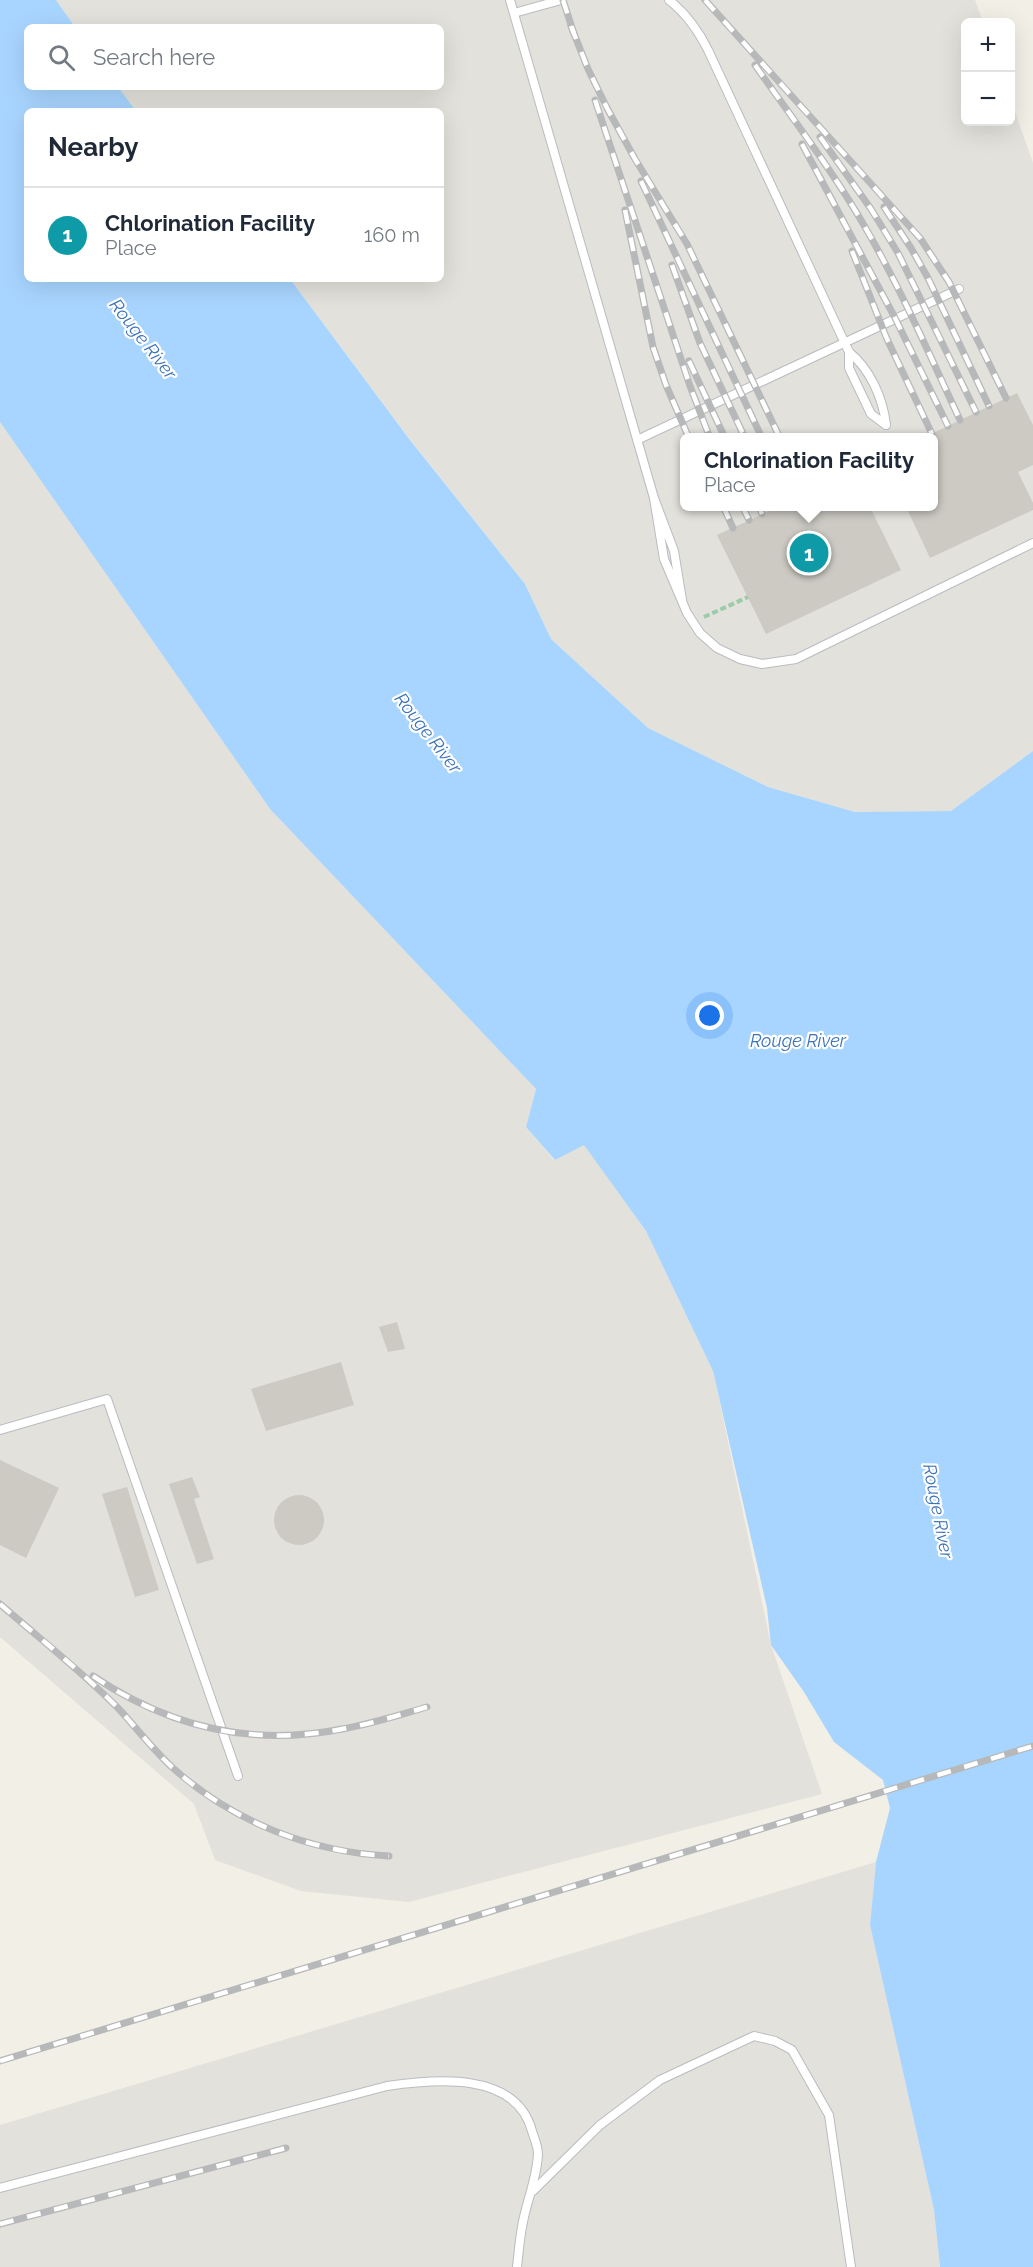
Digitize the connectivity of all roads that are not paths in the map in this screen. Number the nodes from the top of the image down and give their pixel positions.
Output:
1 (510, 0) edge
2 (561, 0) edge
3 (669, 0) edge
4 (514, 13) junction
5 (959, 289) dead end
6 (845, 342) junction
7 (849, 352) junction
8 (637, 440) junction
9 (1033, 543) edge
10 (0, 1430) edge
11 (238, 1776) dead end
12 (0, 2188) edge
13 (533, 2191) junction
14 (517, 2267) edge
15 (851, 2267) edge

1 - 4 lane
2 - 4 lane
3 - 6 lane
4 - 8 lane
5 - 6 lane
6 - 7 lane
6 - 8 lane
7 - 7 lane
8 - 9 lane
10 - 11 lane
12 - 13 lane
13 - 14 lane
13 - 15 lane

